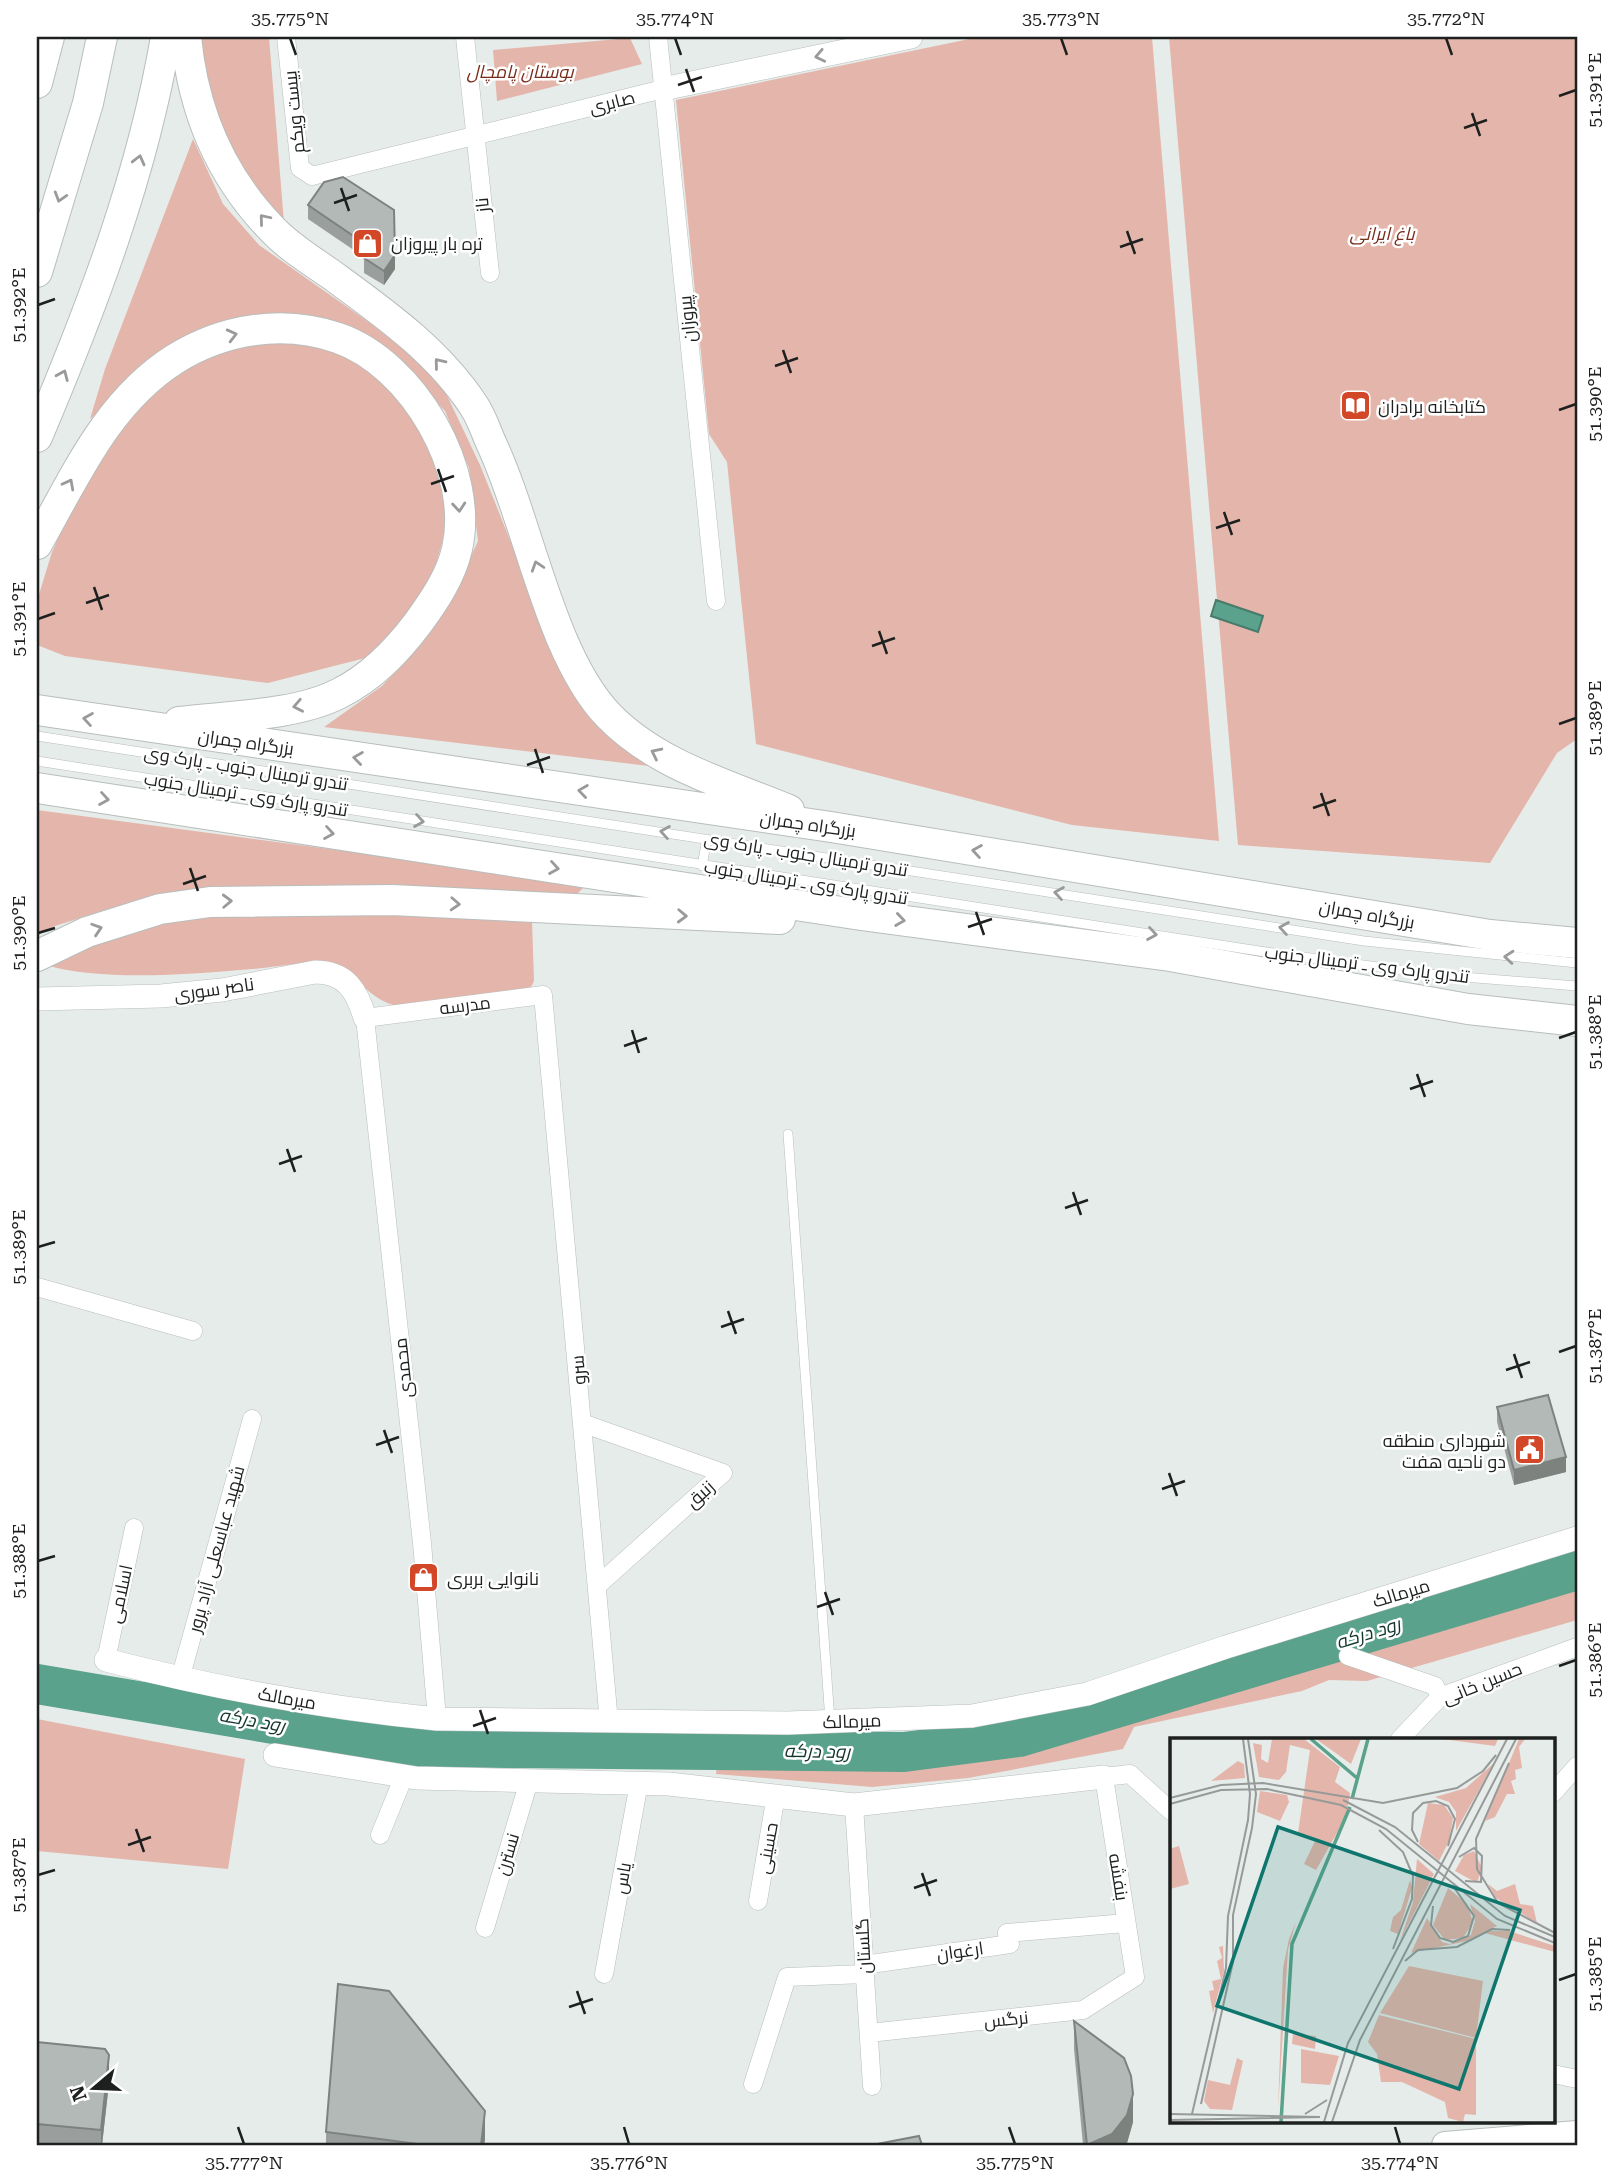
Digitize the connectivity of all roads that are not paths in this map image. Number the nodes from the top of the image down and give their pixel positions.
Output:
1 (49, 37) edge
2 (102, 37) edge
3 (166, 37) edge
4 (186, 37) edge
5 (286, 37) edge
6 (465, 37) edge
7 (658, 37) edge
8 (911, 37) edge
9 (851, 43) edge
10 (37, 83) edge
11 (663, 89) junction
12 (475, 136) junction
13 (316, 176) joint
14 (37, 272) edge
15 (489, 273) dead end
16 (37, 438) edge
17 (37, 544) edge
18 (716, 601) dead end
19 (37, 710) edge
20 (140, 727) junction
21 (37, 736) edge
22 (37, 761) edge
23 (37, 788) edge
24 (831, 827) junction
25 (707, 839) junction
26 (702, 866) junction
27 (861, 915) junction
28 (1577, 943) edge
29 (37, 956) edge
30 (1577, 963) edge
31 (1577, 986) edge
32 (37, 999) edge
33 (548, 1017) joint
34 (365, 1018) junction
35 (1577, 1021) edge
36 (788, 1134) dead end
37 (37, 1287) edge
38 (193, 1331) dead end
39 (252, 1419) dead end
40 (582, 1423) junction
41 (134, 1528) dead end
42 (1577, 1538) edge
43 (597, 1586) junction
44 (1577, 1647) edge
45 (1348, 1656) dead end
46 (106, 1660) joint
47 (180, 1679) junction
48 (1440, 1697) junction
49 (437, 1718) junction
50 (609, 1722) junction
51 (831, 1723) junction
52 (1402, 1738) edge
53 (275, 1755) dead end
54 (1577, 1766) edge
55 (404, 1776) junction
56 (1104, 1777) junction
57 (529, 1781) junction
58 (639, 1783) junction
59 (1554, 1792) edge
60 (775, 1796) junction
61 (855, 1805) junction
62 (1170, 1810) edge
63 (380, 1835) dead end
64 (758, 1901) dead end
65 (1126, 1923) junction
66 (485, 1927) dead end
67 (865, 1970) junction
68 (604, 1974) dead end
69 (1135, 1977) joint
70 (869, 2033) junction
71 (1554, 2074) edge
72 (1577, 2079) edge
73 (753, 2084) dead end
74 (872, 2086) dead end
75 (1577, 2134) edge
76 (1445, 2145) edge

1 - 10 highway
2 -> 14 highway
16 -> 3 highway
24 -> 4 highway
5 - 13 street, بیست ویکم
6 - 12 street, ناز
7 - 11 street, پیروزان
8 - 9 street, صابری
9 -> 11 street, صابری
11 - 12 street, صابری
11 - 18 street, پیروزان
12 - 13 street, صابری
12 - 15 street, ناز
17 -> 20 highway
20 -> 19 highway, بزرگراه چمران
24 -> 20 highway, بزرگراه چمران
25 -> 21 lane, تندرو ترمینال جنوب ـ پارک وی
22 -> 26 lane, تندرو پارک وی ـ ترمینال جنوب
23 -> 27 highway
28 -> 24 highway, بزرگراه چمران
25 - 26 lane
30 -> 25 lane, تندرو ترمینال جنوب ـ پارک وی
26 -> 31 lane, تندرو پارک وی ـ ترمینال جنوب
29 -> 27 highway
27 -> 35 highway
32 - 34 street, ناصر سوری
33 - 34 street, مدرسه
33 - 40 street, سرو
34 - 49 street, محمدی
36 - 51 lane
37 - 38 street
39 - 47 street, شهید عباسعلی آزاد پرور
40 - 43 street, سرو
40 - 43 street, زنبق
41 - 46 street, اسلامی
42 - 51 street, میرمالک
43 - 50 street, سرو
44 - 48 street, حسین خانی
45 - 48 street
46 - 47 street, میرمالک
47 - 49 street, میرمالک
48 - 52 street, حسین خانی
49 - 50 street, میرمالک
50 - 51 street, میرمالک
53 - 55 street
54 - 59 street
55 - 57 street
55 - 63 street
56 - 61 street
56 - 62 street
56 - 65 street, بنفشه
57 - 58 street
57 - 66 street, نسترن
58 - 60 street
58 - 68 street, یاس
60 - 61 street
60 - 64 street, حسینی
61 - 67 street, گلستان
65 - 67 street, ارغوان
65 - 69 street, بنفشه
67 - 70 street, گلستان
67 - 73 street
69 - 70 street, نرگس
70 - 74 street, گلستان
71 - 72 street
75 - 76 main road

